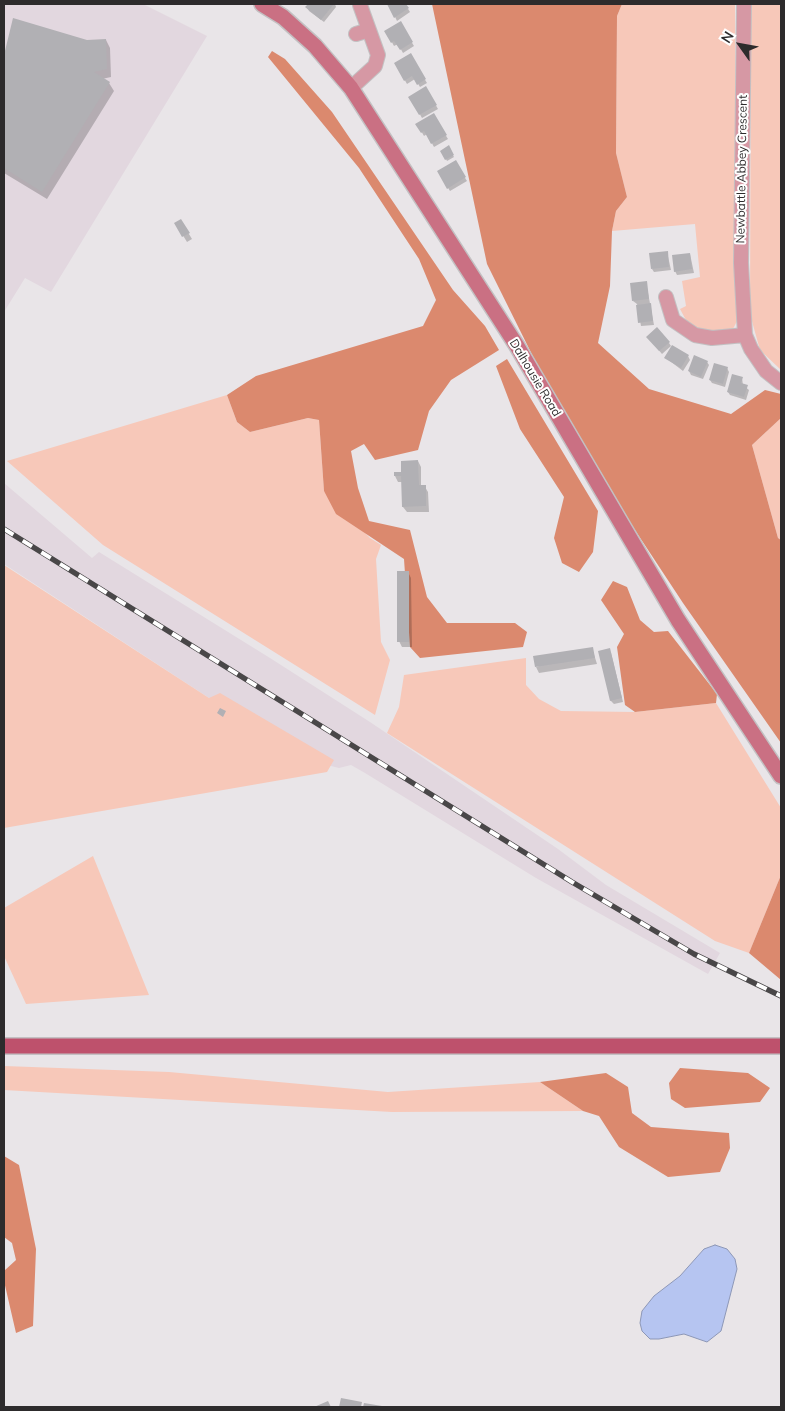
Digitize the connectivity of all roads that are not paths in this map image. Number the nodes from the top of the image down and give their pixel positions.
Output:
1 (262, 4) edge
2 (744, 4) edge
3 (360, 5) edge
4 (351, 88) junction
5 (666, 297) dead end
6 (745, 335) junction
7 (781, 383) edge
8 (781, 776) edge
9 (4, 1046) edge
10 (781, 1046) edge

1 - 4 main road, Dalhousie Road
2 - 6 street, Newbattle Abbey Crescent
3 - 4 street
4 - 8 main road, Dalhousie Road
5 - 6 street
6 - 7 street, Newbattle Abbey Crescent
9 - 10 main road

